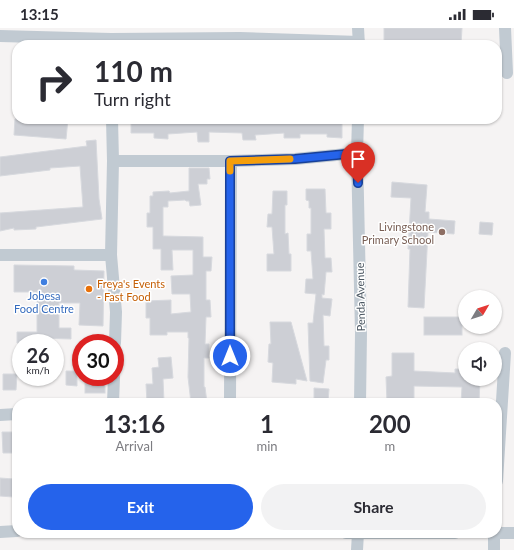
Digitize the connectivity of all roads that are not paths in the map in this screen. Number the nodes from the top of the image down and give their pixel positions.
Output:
1 (358, 28) edge
2 (505, 28) edge
3 (0, 36) edge
4 (74, 40) edge
5 (176, 40) edge
6 (288, 40) edge
7 (359, 40) edge
8 (506, 72) edge
9 (112, 124) edge
10 (358, 124) edge
11 (357, 153) junction
12 (113, 161) junction
13 (230, 161) junction
14 (0, 255) edge
15 (111, 255) junction
16 (115, 334) edge
17 (505, 353) dead end
18 (114, 386) edge
19 (113, 398) edge
20 (230, 398) edge
21 (360, 398) edge
22 (502, 401) edge
23 (0, 414) edge
24 (12, 414) edge
25 (12, 531) edge
26 (0, 532) edge
27 (502, 533) edge
28 (514, 533) edge
29 (358, 538) edge
30 (494, 538) edge
31 (357, 550) edge
32 (494, 550) edge

1 - 7 street
2 - 8 street
3 - 4 street
5 - 6 street
9 - 12 street
10 - 11 street, Penda Avenue
11 - 13 street
11 - 21 street, Penda Avenue
12 - 13 street
12 - 15 street
13 - 20 street
14 - 15 street
15 - 16 street
17 - 22 street
18 - 19 street
23 - 24 street
25 - 26 street
27 - 28 street
29 - 31 street
30 - 32 street

